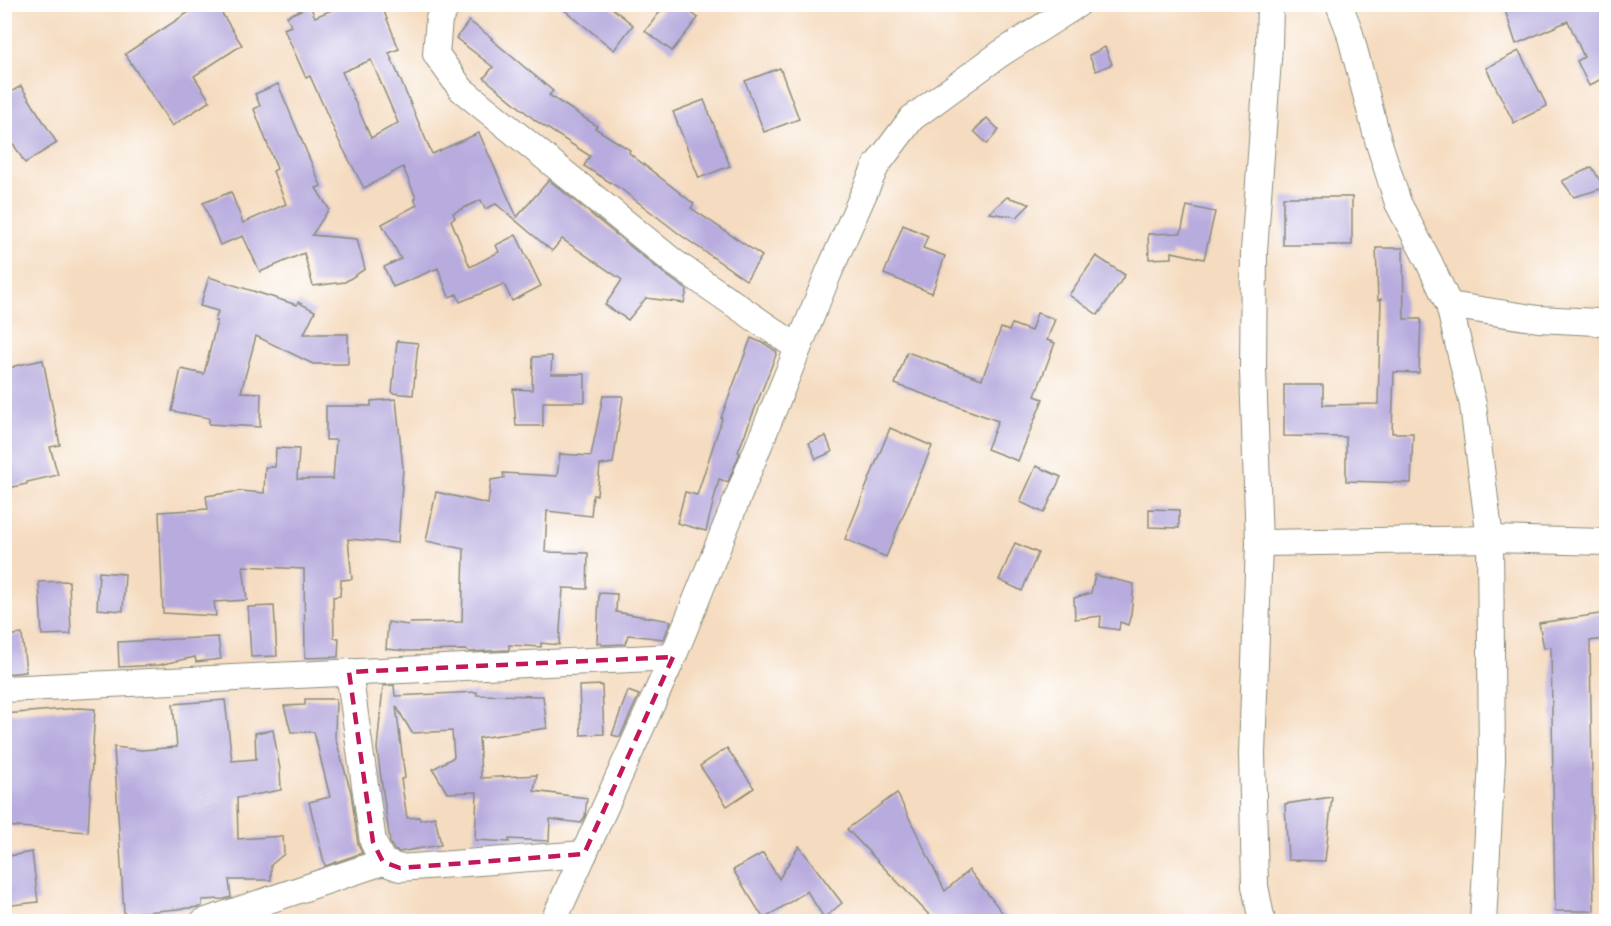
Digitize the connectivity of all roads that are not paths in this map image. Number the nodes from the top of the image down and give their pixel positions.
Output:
1 (448, 4) edge
2 (1078, 4) edge
3 (1270, 4) edge
4 (1339, 4) edge
5 (1449, 305) junction
6 (1606, 321) edge
7 (798, 348) junction
8 (1490, 539) junction
9 (1606, 542) edge
10 (1259, 543) junction
11 (673, 657) junction
12 (349, 672) junction
13 (4, 689) edge
14 (584, 854) junction
15 (383, 862) junction
16 (203, 921) edge
17 (553, 921) edge
18 (1262, 921) edge
19 (1483, 921) edge

1 - 7 street
2 - 7 street
3 - 10 street
4 - 5 street
5 - 6 street
5 - 8 street
7 - 11 street
8 - 9 street
8 - 10 street
8 - 19 street
10 - 18 street
11 - 12 street
11 - 14 street
12 - 13 street
12 - 15 street
14 - 15 street
14 - 17 street
15 - 16 street

